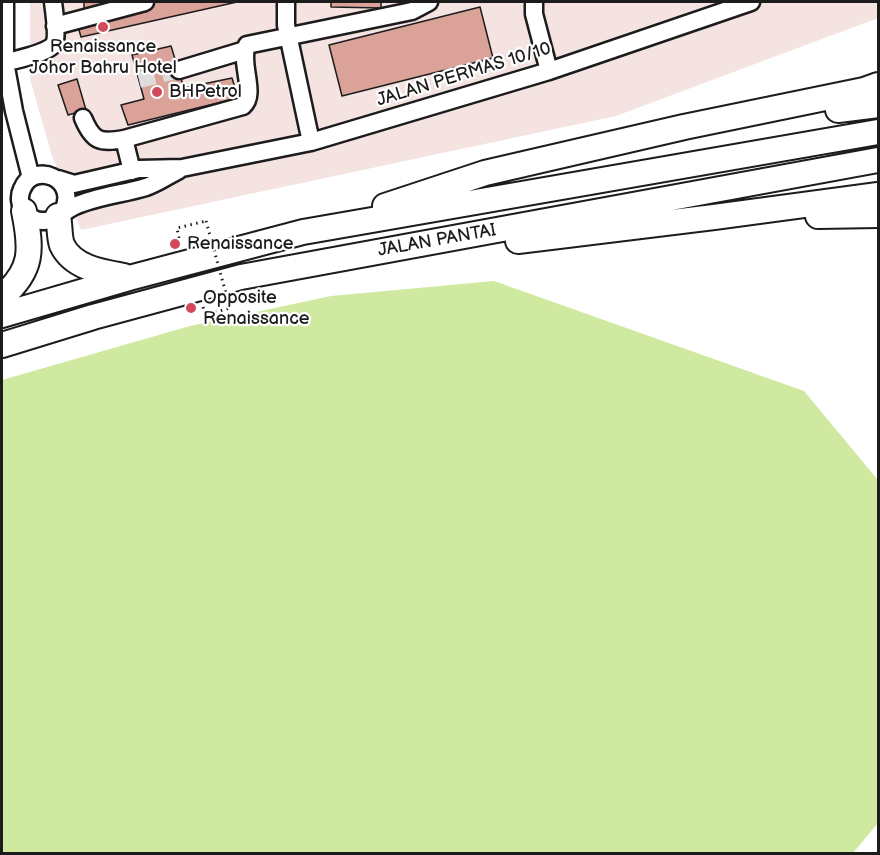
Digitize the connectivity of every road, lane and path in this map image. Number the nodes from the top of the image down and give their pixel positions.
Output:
1 (5, 2) edge
2 (53, 2) edge
3 (145, 2) edge
4 (286, 2) edge
5 (429, 2) edge
6 (534, 2) edge
7 (751, 2) edge
8 (391, 8) edge
9 (55, 26) junction
10 (288, 36) junction
11 (244, 50) junction
12 (4, 63) edge
13 (178, 70) tunnel mouth
14 (549, 71) junction
15 (879, 85) edge
16 (879, 105) edge
17 (83, 118) dead end
18 (684, 128) junction
19 (879, 132) edge
20 (124, 139) junction
21 (311, 142) junction
22 (879, 160) edge
23 (182, 168) junction
24 (132, 171) junction
25 (31, 178) junction
26 (58, 179) junction
27 (879, 195) edge
28 (24, 211) junction
29 (61, 214) junction
30 (879, 215) edge
31 (714, 218) junction
32 (303, 232) junction
33 (185, 263) junction
34 (280, 270) junction
35 (129, 278) junction
36 (2, 297) edge
37 (230, 308) dead end
38 (2, 315) edge
39 (2, 345) edge

1 - 12 street
2 - 9 street
3 - 9 street
4 - 10 street
5 - 8 street
6 - 14 street
7 - 14 street, JALAN PERMAS 10/10
8 - 10 street
9 - 12 street
10 - 11 street
10 - 21 street
11 - 13 street
11 - 20 street
12 - 25 street
14 - 21 street, JALAN PERMAS 10/10
15 - 18 highway
16 - 18 highway
17 - 20 street
18 - 32 highway
19 - 32 highway, JALAN PANTAI
20 - 24 street
21 - 23 street, JALAN PERMAS 10/10
22 - 34 highway, JALAN PANTAI
23 - 24 street, JALAN PERMAS 10/10
23 - 29 street, JALAN PERMAS 10/10
24 - 26 street, JALAN PERMAS 10/10
25 - 26 street
25 - 28 street
26 - 29 street
27 - 31 highway
28 - 29 street
28 - 36 highway
29 - 35 highway
30 - 31 highway
31 - 34 highway
32 - 33 highway, JALAN PANTAI
33 - 35 highway, JALAN PANTAI
33 - 37 path, bridge
34 - 39 highway, JALAN PANTAI
35 - 38 highway, JALAN PANTAI

